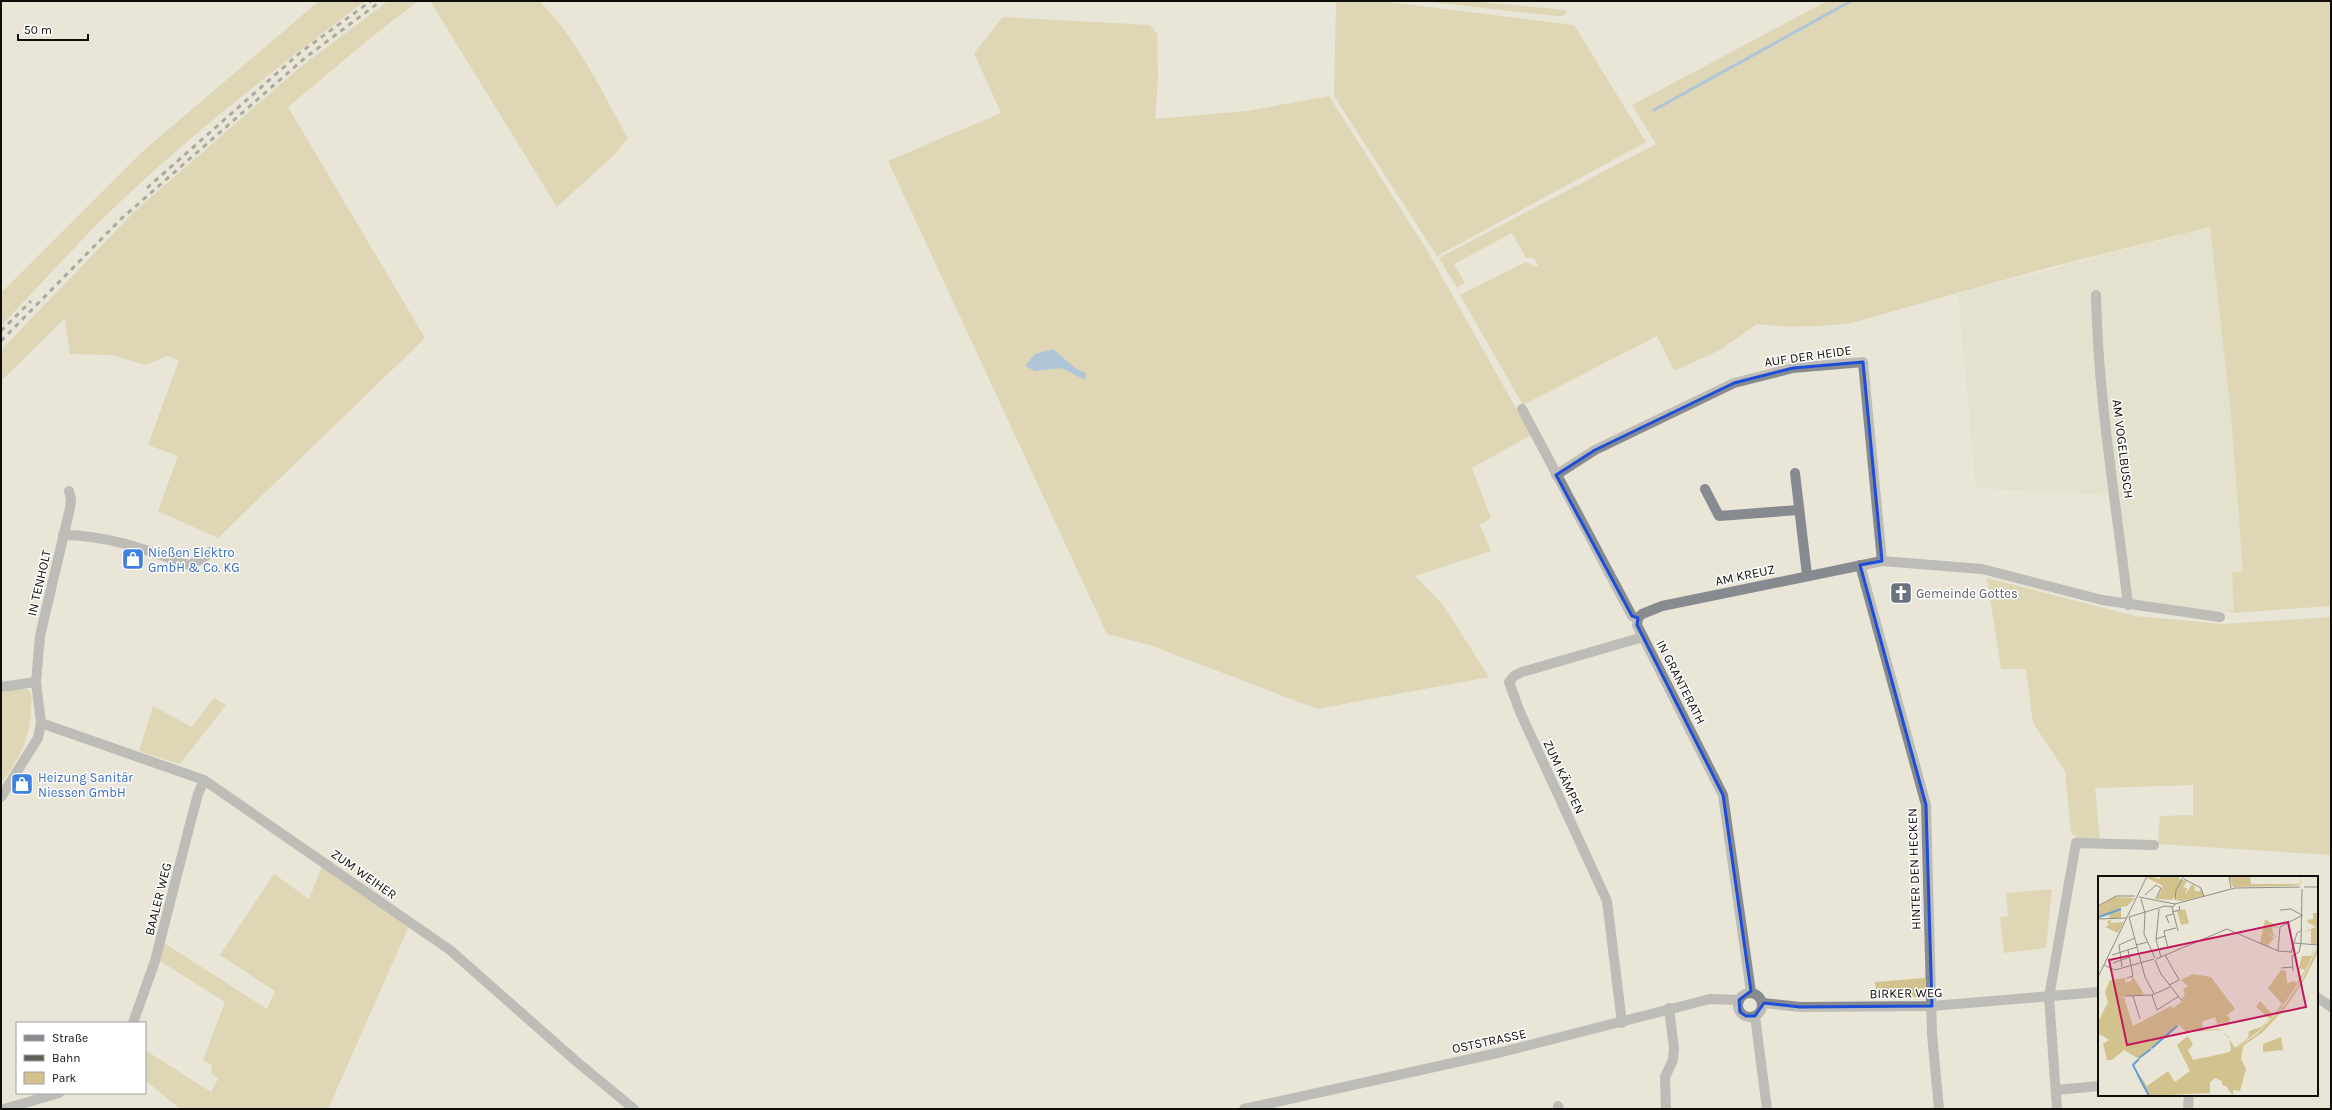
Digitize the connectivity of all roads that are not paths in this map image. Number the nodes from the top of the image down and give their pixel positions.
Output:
1 (2096, 295) dead end
2 (1522, 409) dead end
3 (1795, 473) dead end
4 (1556, 475) junction
5 (1704, 489) dead end
6 (69, 491) dead end
7 (1798, 510) junction
8 (63, 535) junction
9 (212, 551) dead end
10 (1882, 561) junction
11 (1860, 565) junction
12 (1807, 575) junction
13 (2128, 605) junction
14 (2220, 617) dead end
15 (1638, 618) junction
16 (1643, 637) junction
17 (36, 682) junction
18 (1, 687) edge
19 (41, 723) junction
20 (204, 780) junction
21 (1, 797) edge
22 (2154, 845) dead end
23 (1751, 992) junction
24 (2098, 992) edge
25 (2049, 997) junction
26 (2318, 998) edge
27 (1739, 1000) junction
28 (1763, 1003) junction
29 (1932, 1006) junction
30 (2331, 1007) edge
31 (1669, 1008) junction
32 (1755, 1016) junction
33 (133, 1022) edge
34 (1622, 1023) junction
35 (2098, 1086) edge
36 (2056, 1090) junction
37 (56, 1094) edge
38 (2189, 1096) edge
39 (4, 1109) edge
40 (634, 1109) edge
41 (1244, 1109) edge
42 (1666, 1109) edge
43 (1767, 1109) edge
44 (1939, 1109) edge
45 (2057, 1109) edge
46 (2188, 1109) edge

1 - 13 street, AM VOGELBUSCH
2 - 4 street, IN GRANTERATH
3 - 7 street
4 - 10 street, AUF DER HEIDE
4 - 15 street, IN GRANTERATH
5 - 7 street
6 - 8 street, IN TENHOLT
7 - 12 street
8 - 9 street
8 - 17 street, IN TENHOLT
10 - 11 street
10 - 13 street
11 - 12 street, AM KREUZ
11 - 29 street, HINTER DEN HECKEN
12 - 15 street, AM KREUZ
13 - 14 street
15 - 16 street, IN GRANTERATH
16 - 23 street, IN GRANTERATH
16 - 34 street, ZUM KÄMPEN
17 - 18 street
17 - 19 street, IN TENHOLT
19 - 20 street, ZUM WEIHER
19 - 21 street, IN TENHOLT
20 - 33 street, BAALER WEG
20 - 40 street, ZUM WEIHER
22 - 25 street
23 - 27 street
23 - 28 street
24 - 25 street, BIRKER WEG
25 - 29 street, BIRKER WEG
25 - 36 street
26 - 30 street
27 - 31 street, OSTSTRASSE
27 - 32 street
28 - 29 street, BIRKER WEG
28 - 32 street
29 - 44 street, HINTER DEN HECKEN
31 - 34 street, OSTSTRASSE
31 - 42 street
32 - 43 street
34 - 41 street, OSTSTRASSE
35 - 36 street
36 - 45 street
37 - 39 street
38 - 46 street

